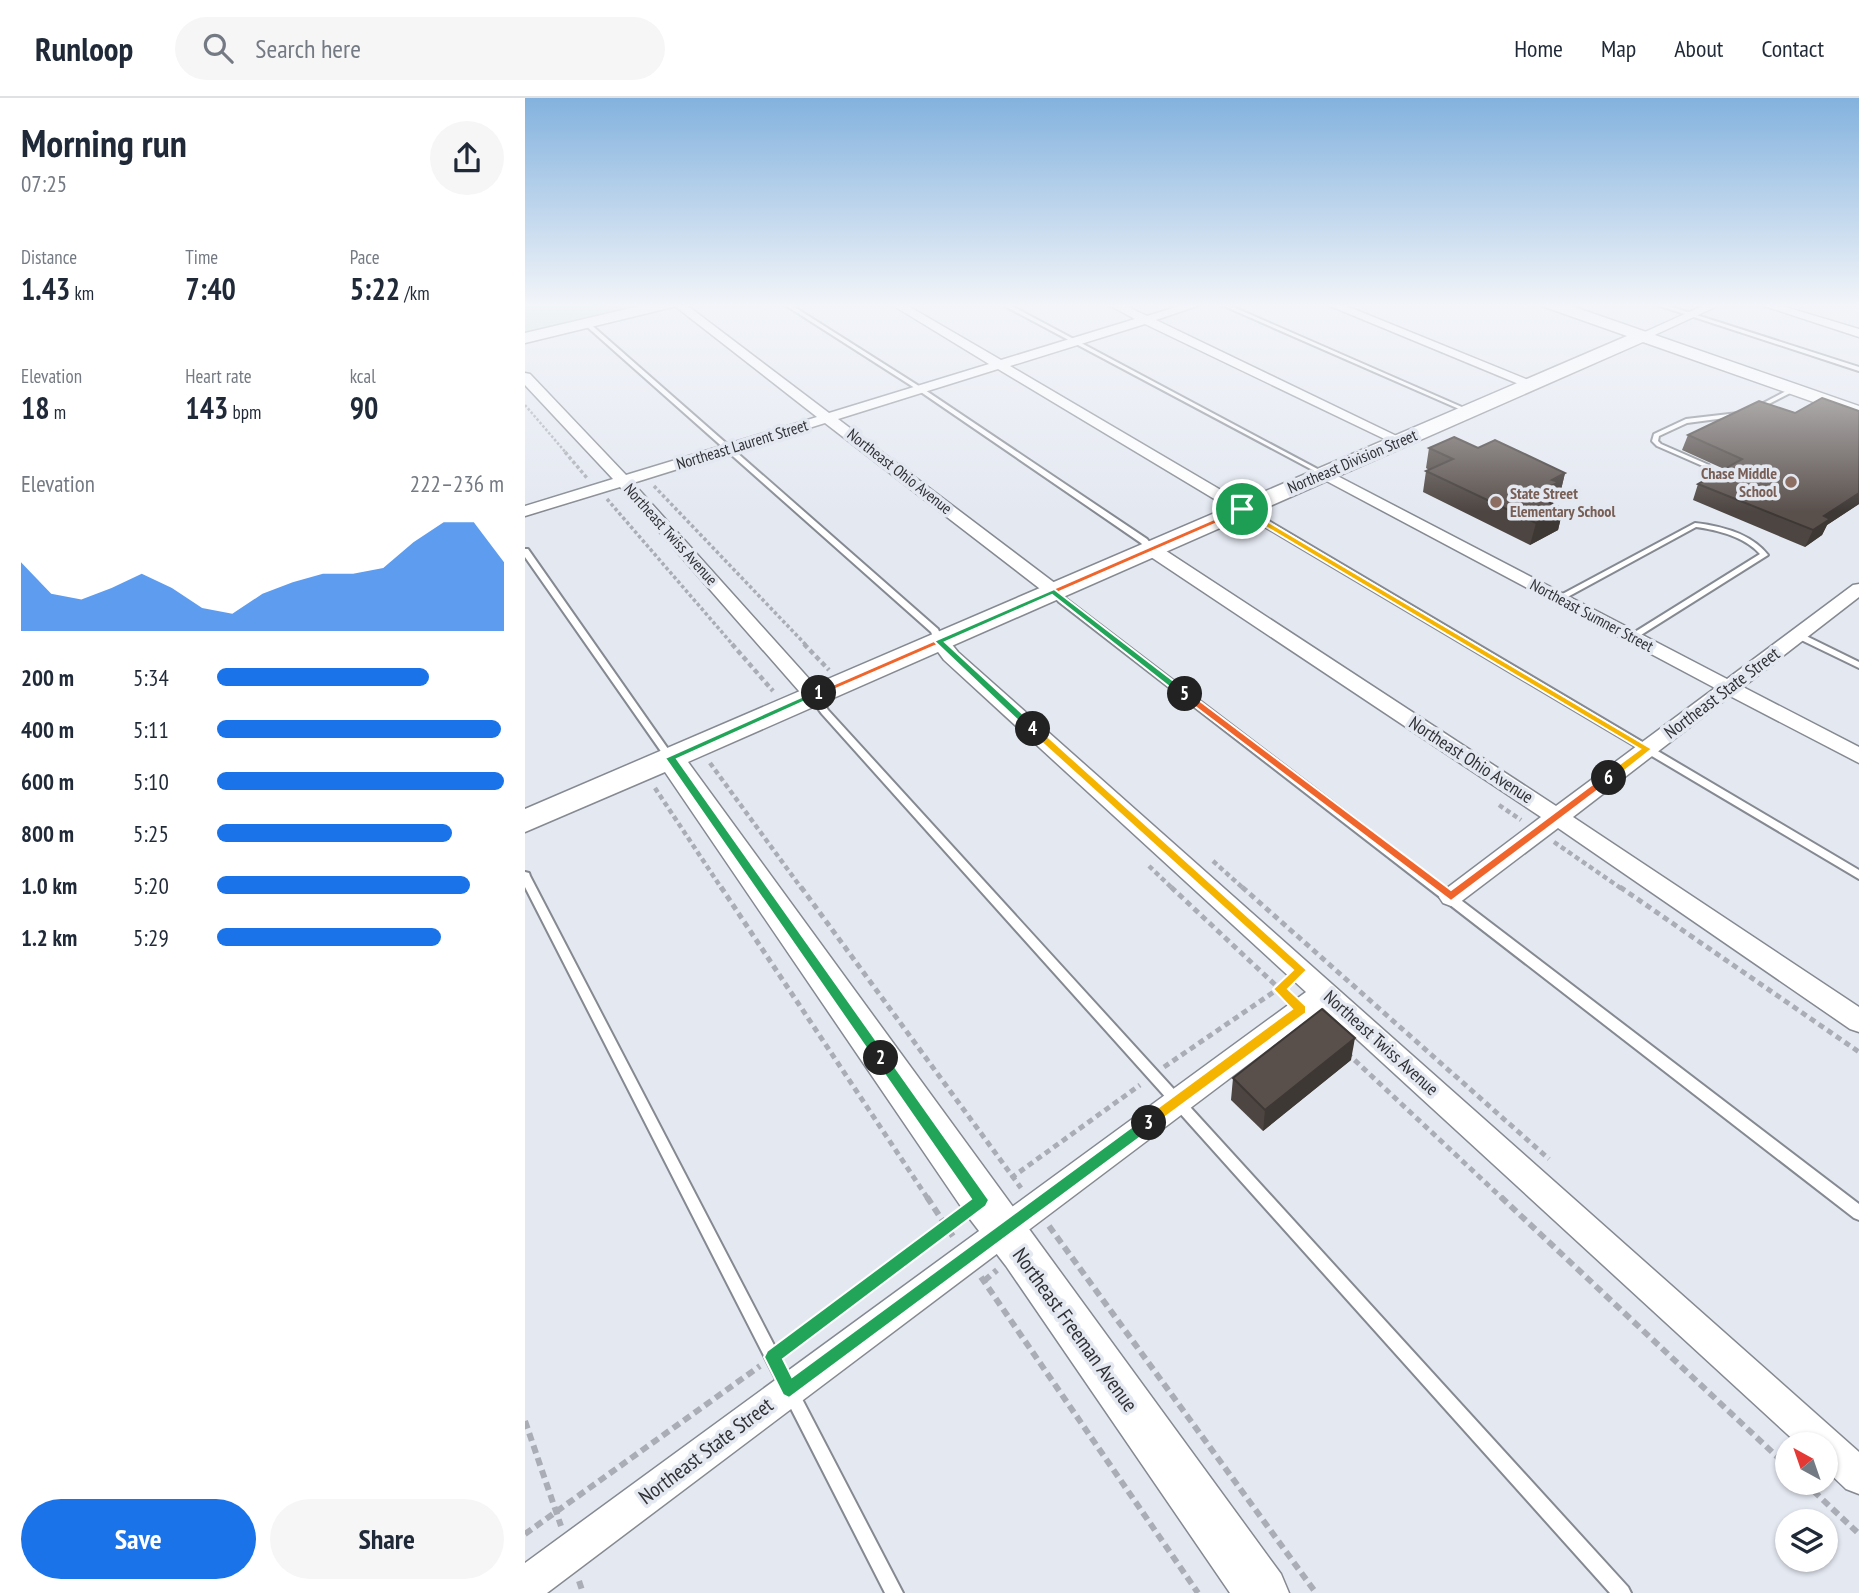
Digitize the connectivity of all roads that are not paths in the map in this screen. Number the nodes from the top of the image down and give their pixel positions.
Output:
1 (643, 373) edge
2 (770, 373) edge
3 (895, 373) edge
4 (972, 373) edge
5 (1015, 373) edge
6 (1136, 373) edge
7 (1258, 373) edge
8 (1380, 373) edge
9 (1503, 373) edge
10 (1557, 373) edge
11 (1747, 373) edge
12 (525, 377) edge
13 (1531, 384) junction
14 (920, 389) junction
15 (1794, 389) junction
16 (1468, 411) junction
17 (1859, 412) edge
18 (829, 417) junction
19 (1400, 441) junction
20 (730, 448) junction
21 (1707, 466) dead end
22 (1324, 474) junction
23 (623, 481) junction
24 (1242, 509) junction
25 (525, 510) edge
26 (1151, 549) junction
27 (525, 551) edge
28 (1859, 589) edge
29 (1054, 591) junction
30 (1559, 598) junction
31 (1639, 633) junction
32 (1798, 635) junction
33 (939, 641) junction
34 (1859, 664) edge
35 (1729, 687) junction
36 (813, 695) junction
37 (1647, 749) junction
38 (1859, 757) edge
39 (662, 772) junction
40 (1557, 817) junction
41 (525, 821) edge
42 (1859, 875) edge
43 (525, 876) edge
44 (1451, 897) junction
45 (1302, 997) junction
46 (1859, 1021) edge
47 (1178, 1101) junction
48 (999, 1203) junction
49 (1859, 1213) edge
50 (789, 1389) junction
51 (1811, 1432) edge
52 (1838, 1456) edge
53 (1859, 1476) edge
54 (529, 1580) edge
55 (894, 1593) edge
56 (1262, 1593) edge
57 (1622, 1593) edge

1 - 20 lane
2 - 18 street, Northeast Ohio Avenue
3 - 14 lane
4 - 14 street, Northeast Laurent Street
5 - 24 street
6 - 22 lane
7 - 19 street
8 - 16 lane
9 - 13 street
10 - 13 street, Northeast Division Street
11 - 15 street
12 - 23 street, Northeast Twiss Avenue
13 - 16 street, Northeast Division Street
14 - 18 street, Northeast Laurent Street
14 - 26 lane
15 - 17 street
15 - 21 lane
16 - 19 street, Northeast Division Street
18 - 20 street, Northeast Laurent Street
18 - 29 street, Northeast Ohio Avenue
19 - 22 street, Northeast Division Street
20 - 23 street, Northeast Laurent Street
20 - 33 lane
22 - 24 street, Northeast Division Street
22 - 30 street, Northeast Sumner Street
23 - 25 street, Northeast Laurent Street
23 - 36 street, Northeast Twiss Avenue
24 - 26 street, Northeast Division Street
24 - 37 lane
26 - 29 street, Northeast Division Street
26 - 40 street, Northeast Ohio Avenue
27 - 39 lane
28 - 32 street, Northeast State Street
29 - 33 street, Northeast Division Street
29 - 44 lane
30 - 31 street, Northeast Sumner Street
30 - 31 lane
31 - 35 street, Northeast Sumner Street
32 - 34 lane
32 - 35 street, Northeast State Street
33 - 36 street, Northeast Division Street
33 - 45 street, Northeast Twiss Avenue
35 - 37 street, Northeast State Street
35 - 38 street, Northeast Sumner Street
36 - 39 street, Northeast Division Street
36 - 47 lane
37 - 40 street, Northeast State Street
37 - 42 lane
39 - 41 street, Northeast Division Street
39 - 48 street, Northeast Freeman Avenue
40 - 44 street, Northeast State Street
40 - 46 street, Northeast Ohio Avenue
43 - 50 lane
44 - 49 lane
45 - 47 street, Northeast State Street
45 - 51 street, Northeast Twiss Avenue
47 - 48 street, Northeast State Street
47 - 57 lane
48 - 50 street, Northeast State Street
48 - 56 street, Northeast Freeman Avenue
50 - 54 street, Northeast State Street
50 - 55 lane
52 - 53 street, Northeast Twiss Avenue

